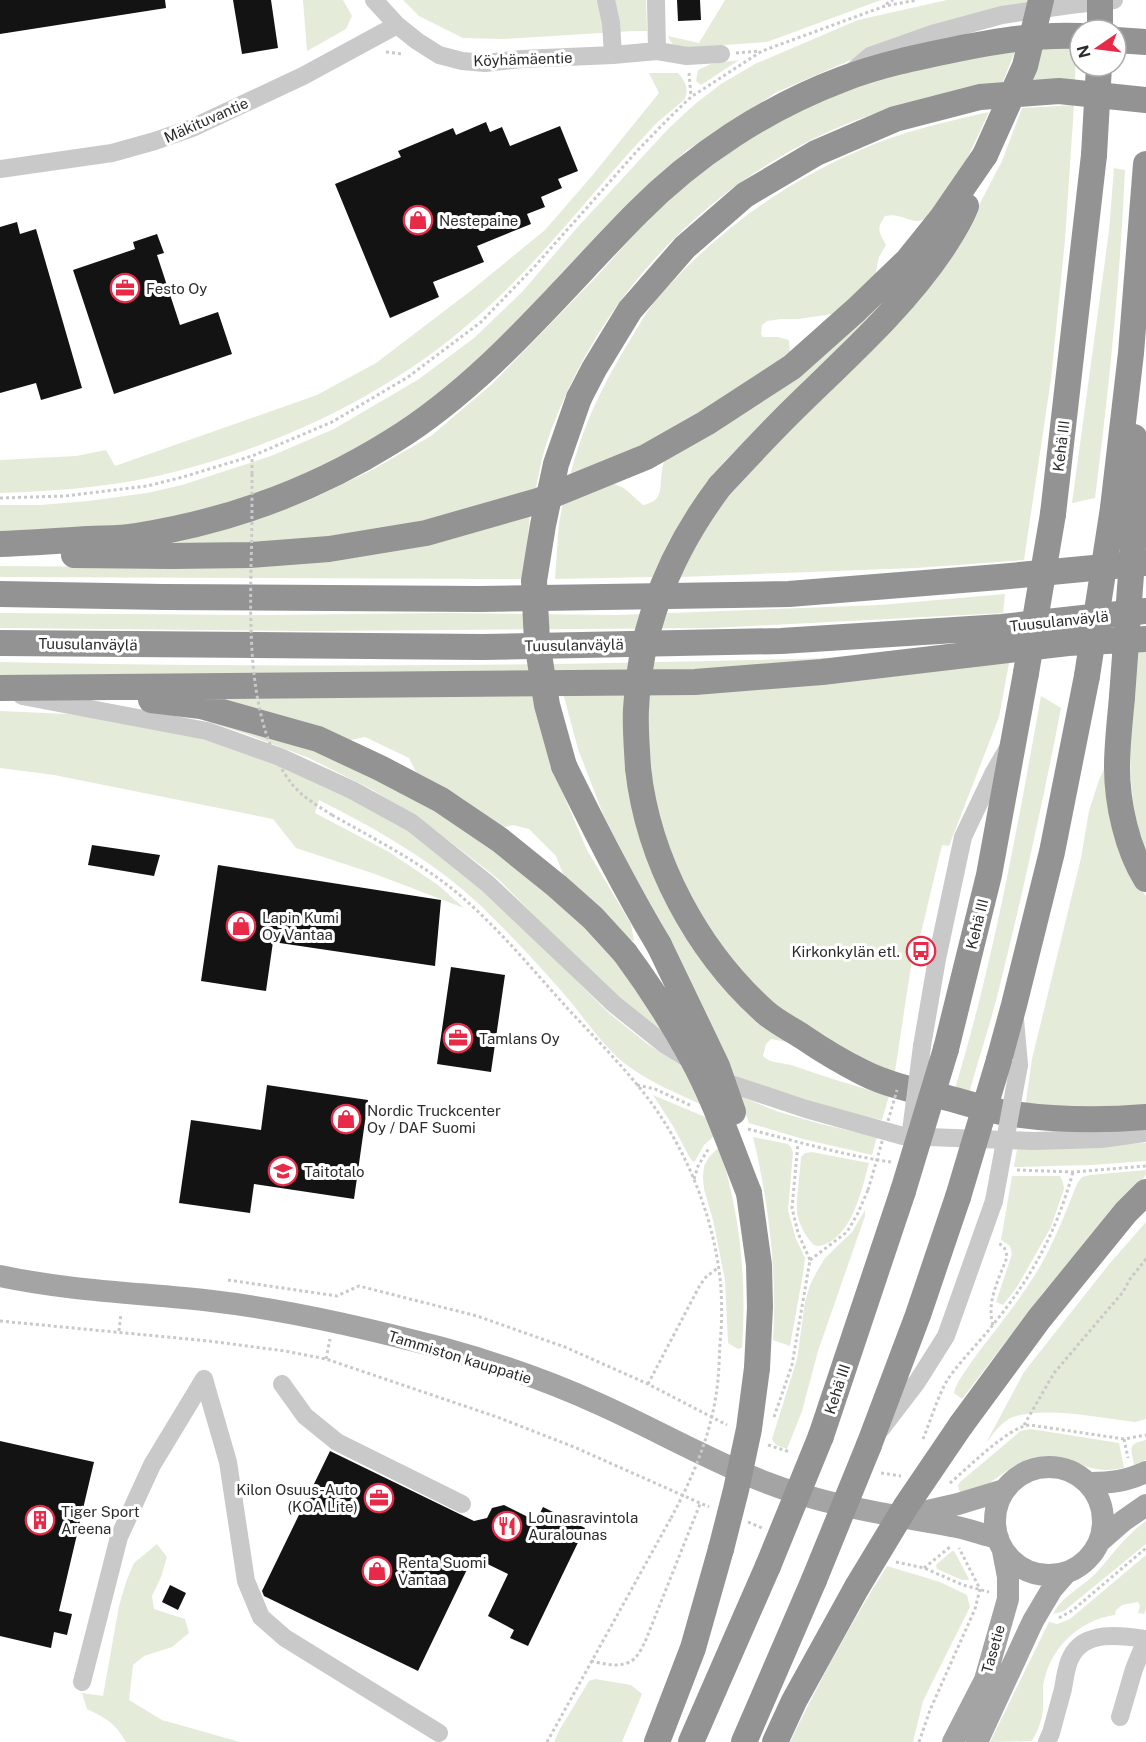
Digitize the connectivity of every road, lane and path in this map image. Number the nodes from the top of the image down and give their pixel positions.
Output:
1 (374, 0) edge
2 (606, 0) edge
3 (656, 0) edge
4 (893, 0) edge
5 (917, 0) edge
6 (1041, 0) edge
7 (1100, 0) edge
8 (1114, 0) edge
9 (885, 6) junction
10 (1100, 18) edge
11 (397, 25) junction
12 (1068, 36) edge
13 (1128, 41) edge
14 (1146, 42) edge
15 (657, 51) junction
16 (762, 51) junction
17 (721, 54) joint
18 (613, 56) junction
19 (687, 56) junction
20 (843, 78) junction
21 (1098, 78) edge
22 (692, 97) junction
23 (1146, 100) edge
24 (984, 155) junction
25 (1146, 164) edge
26 (0, 169) edge
27 (252, 456) junction
28 (0, 498) edge
29 (1125, 507) junction
30 (0, 544) edge
31 (0, 555) edge
32 (1146, 563) edge
33 (0, 594) edge
34 (1146, 611) edge
35 (1146, 639) edge
36 (0, 643) edge
37 (56, 688) junction
38 (0, 690) edge
39 (1146, 879) edge
40 (1009, 1062) junction
41 (897, 1090) dead end
42 (1146, 1117) edge
43 (1146, 1133) edge
44 (798, 1143) dead end
45 (1073, 1172) dead end
46 (1146, 1192) edge
47 (749, 1193) junction
48 (995, 1242) dead end
49 (1146, 1259) edge
50 (810, 1260) junction
51 (719, 1267) junction
52 (0, 1275) edge
53 (228, 1280) dead end
54 (121, 1313) dead end
55 (0, 1321) edge
56 (993, 1325) junction
57 (119, 1332) junction
58 (282, 1384) dead end
59 (648, 1384) junction
60 (773, 1422) dead end
61 (1024, 1425) junction
62 (733, 1428) dead end
63 (1146, 1435) edge
64 (765, 1444) dead end
65 (869, 1445) junction
66 (921, 1445) dead end
67 (798, 1455) dead end
68 (875, 1472) dead end
69 (1146, 1472) edge
70 (908, 1477) dead end
71 (942, 1481) dead end
72 (1090, 1483) junction
73 (1004, 1490) junction
74 (462, 1504) dead end
75 (700, 1504) junction
76 (1146, 1505) edge
77 (711, 1508) dead end
78 (898, 1518) junction
79 (744, 1521) dead end
80 (765, 1529) dead end
81 (956, 1542) dead end
82 (1099, 1542) junction
83 (1000, 1544) junction
84 (1146, 1548) edge
85 (890, 1561) dead end
86 (924, 1568) junction
87 (1066, 1573) junction
88 (980, 1589) junction
89 (1008, 1599) junction
90 (1039, 1612) junction
91 (1146, 1640) edge
92 (591, 1661) junction
93 (82, 1682) dead end
94 (1120, 1717) dead end
95 (439, 1733) dead end
96 (547, 1742) edge
97 (657, 1742) edge
98 (691, 1742) edge
99 (744, 1742) edge
100 (775, 1742) edge
101 (919, 1742) edge
102 (953, 1742) edge
103 (977, 1742) edge
104 (1047, 1742) edge

1 - 11 street, Köyhämäentie
2 - 18 street
3 - 15 street
4 - 9 path
5 - 9 path
6 - 24 highway, bridge
7 - 10 highway, bridge
8 - 20 street
9 - 16 path
11 - 18 street, Köyhämäentie
11 - 26 street, Mäkituvantie
12 - 20 highway
13 - 14 highway
15 - 18 street, Köyhämäentie
15 - 19 street, Köyhämäentie
16 - 17 path
16 - 22 path
17 - 19 street, Köyhämäentie
19 - 22 path
20 - 30 highway
21 - 98 highway, Kehä III, bridge
22 - 27 path
23 - 47 highway, bridge
24 - 31 highway
24 - 42 highway, bridge
25 - 29 highway
27 - 28 path
27 - 51 path, bridge
29 - 39 highway, bridge
29 - 40 highway, bridge
32 - 33 highway
34 - 36 highway, Tuusulanväylä
35 - 37 highway
37 - 38 highway
37 - 47 highway, bridge
38 - 43 street
40 - 65 highway, bridge
40 - 65 street, bridge
41 - 50 path, bridge
44 - 50 path
45 - 56 path
46 - 100 highway, bridge
47 - 97 highway, bridge
48 - 56 path
49 - 61 path
50 - 60 path
51 - 59 path
51 - 92 path, bridge
52 - 78 main road, Tammiston kauppatie
53 - 59 path
54 - 57 path
55 - 57 path
56 - 66 path
57 - 75 path
58 - 74 street
59 - 62 path
61 - 63 path
61 - 71 path
64 - 67 path
65 - 99 highway, bridge
68 - 70 path
69 - 72 main road
72 - 73 main road
72 - 82 main road
73 - 78 main road, Tammiston kauppatie
73 - 83 main road
75 - 77 path
75 - 92 path
76 - 82 main road
78 - 83 main road, Tammiston kauppatie
79 - 80 path
81 - 86 path
82 - 87 main road
83 - 87 main road
83 - 89 main road, Tasetie
84 - 90 path
85 - 86 path
86 - 88 path
87 - 90 main road, Tasetie
88 - 89 path
88 - 101 path
89 - 102 main road, Tasetie
90 - 103 main road, Tasetie
91 - 94 street
91 - 104 street
92 - 96 path
93 - 95 street

